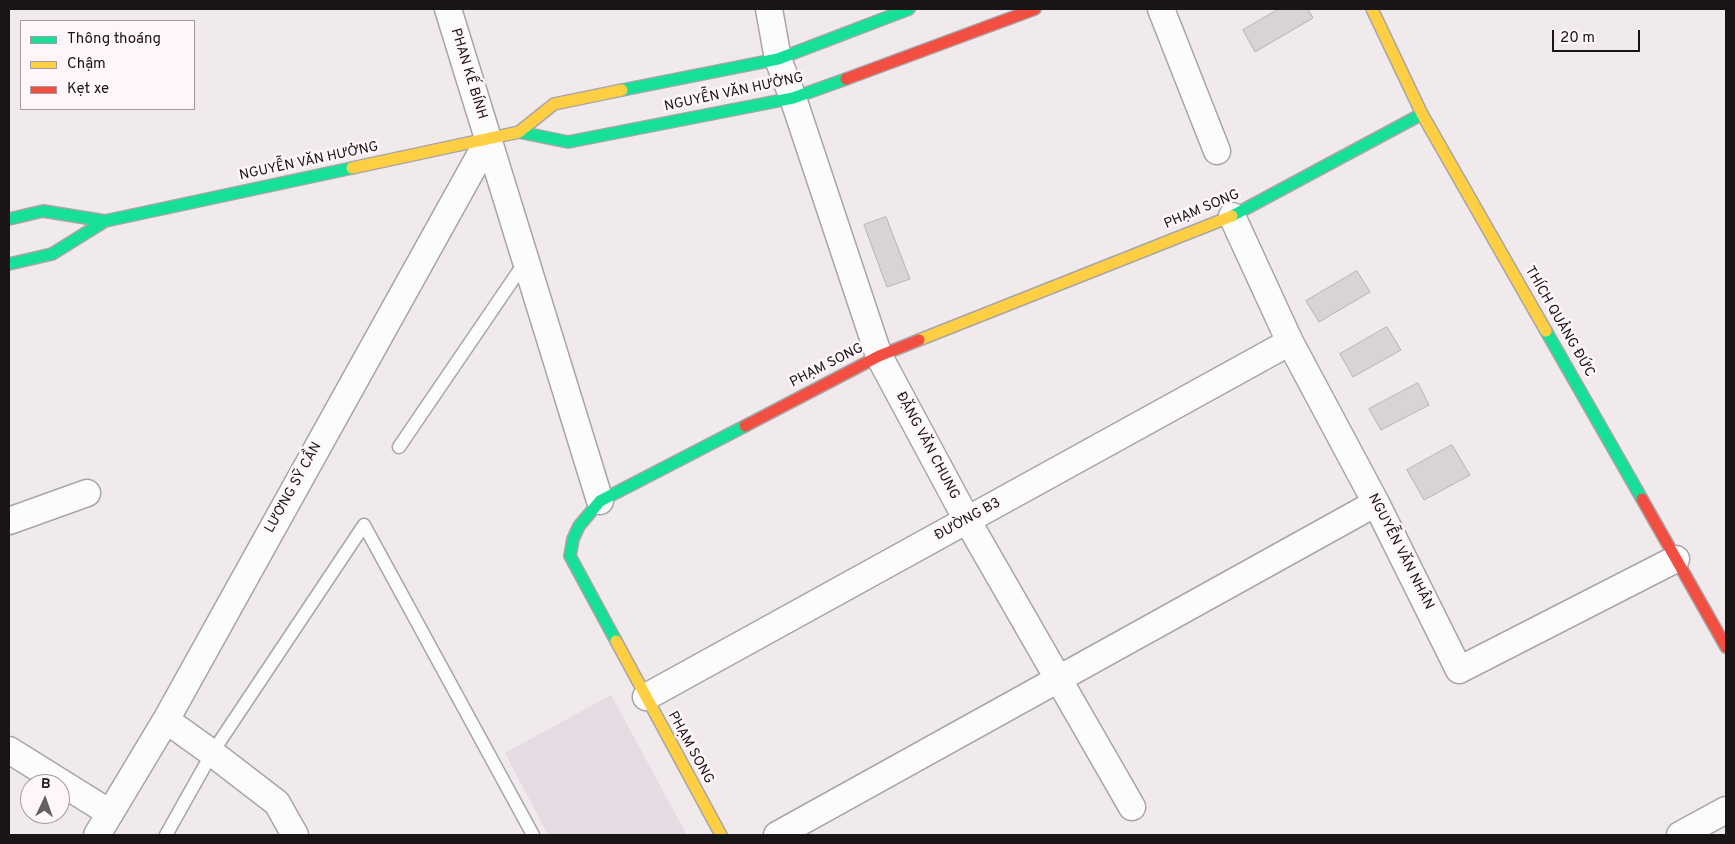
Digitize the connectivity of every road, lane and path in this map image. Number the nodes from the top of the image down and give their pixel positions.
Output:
1 (448, 9) edge
2 (769, 9) edge
3 (909, 9) edge
4 (1034, 9) edge
5 (1161, 9) edge
6 (1372, 9) edge
7 (778, 59) junction
8 (793, 98) junction
9 (1422, 114) junction
10 (518, 132) junction
11 (489, 139) junction
12 (1217, 151) dead end
13 (1232, 216) junction
14 (9, 219) edge
15 (105, 221) junction
16 (526, 262) junction
17 (9, 264) edge
18 (1290, 342) junction
19 (880, 356) junction
20 (399, 447) dead end
21 (87, 493) dead end
22 (600, 501) junction
23 (1376, 503) junction
24 (967, 520) junction
25 (9, 521) edge
26 (1676, 559) junction
27 (1726, 648) edge
28 (1059, 678) junction
29 (646, 697) junction
30 (166, 720) junction
31 (9, 750) edge
32 (212, 753) junction
33 (1132, 807) dead end
34 (1726, 810) edge
35 (110, 813) junction
36 (96, 835) edge
37 (166, 835) edge
38 (295, 835) edge
39 (533, 835) edge
40 (721, 835) edge
41 (777, 835) edge
42 (1680, 835) edge

1 - 11 street, PHAN KẾ BÍNH
2 - 7 street, ĐẶNG VĂN CHUNG
3 - 7 street, NGUYỄN VĂN HƯỞNG
4 - 8 street, NGUYỄN VĂN HƯỞNG
5 - 12 street
6 - 9 street, THÍCH QUẢNG ĐỨC
7 - 8 street, ĐẶNG VĂN CHUNG
7 - 10 street, NGUYỄN VĂN HƯỞNG
8 - 10 street, NGUYỄN VĂN HƯỞNG
8 - 19 street, ĐẶNG VĂN CHUNG
9 - 13 street, PHẠM SONG
9 - 26 street, THÍCH QUẢNG ĐỨC
10 - 11 street, NGUYỄN VĂN HƯỞNG
11 - 15 street, NGUYỄN VĂN HƯỞNG
11 - 16 street, PHAN KẾ BÍNH
11 - 30 street, LƯƠNG SỸ CẦN
13 - 18 street, NGUYỄN VĂN NHÂN
13 - 19 street, PHẠM SONG
14 - 15 street, NGUYỄN VĂN HƯỞNG
15 - 17 street, NGUYỄN VĂN HƯỞNG
16 - 20 lane
16 - 22 street, PHAN KẾ BÍNH
18 - 23 street, NGUYỄN VĂN NHÂN
18 - 24 street, ĐƯỜNG B3
19 - 22 street, PHẠM SONG
19 - 24 street, ĐẶNG VĂN CHUNG
21 - 25 street
22 - 29 street, PHẠM SONG
23 - 26 street, NGUYỄN VĂN NHÂN
23 - 28 street
24 - 28 street, ĐẶNG VĂN CHUNG
24 - 29 street, ĐƯỜNG B3
26 - 27 street, THÍCH QUẢNG ĐỨC
28 - 33 street, ĐẶNG VĂN CHUNG
28 - 41 street
29 - 40 street, PHẠM SONG
30 - 32 street
30 - 35 street, LƯƠNG SỸ CẦN
31 - 35 street
32 - 37 lane
32 - 38 street
32 - 39 lane
34 - 42 street
35 - 36 street, LƯƠNG SỸ CẦN

